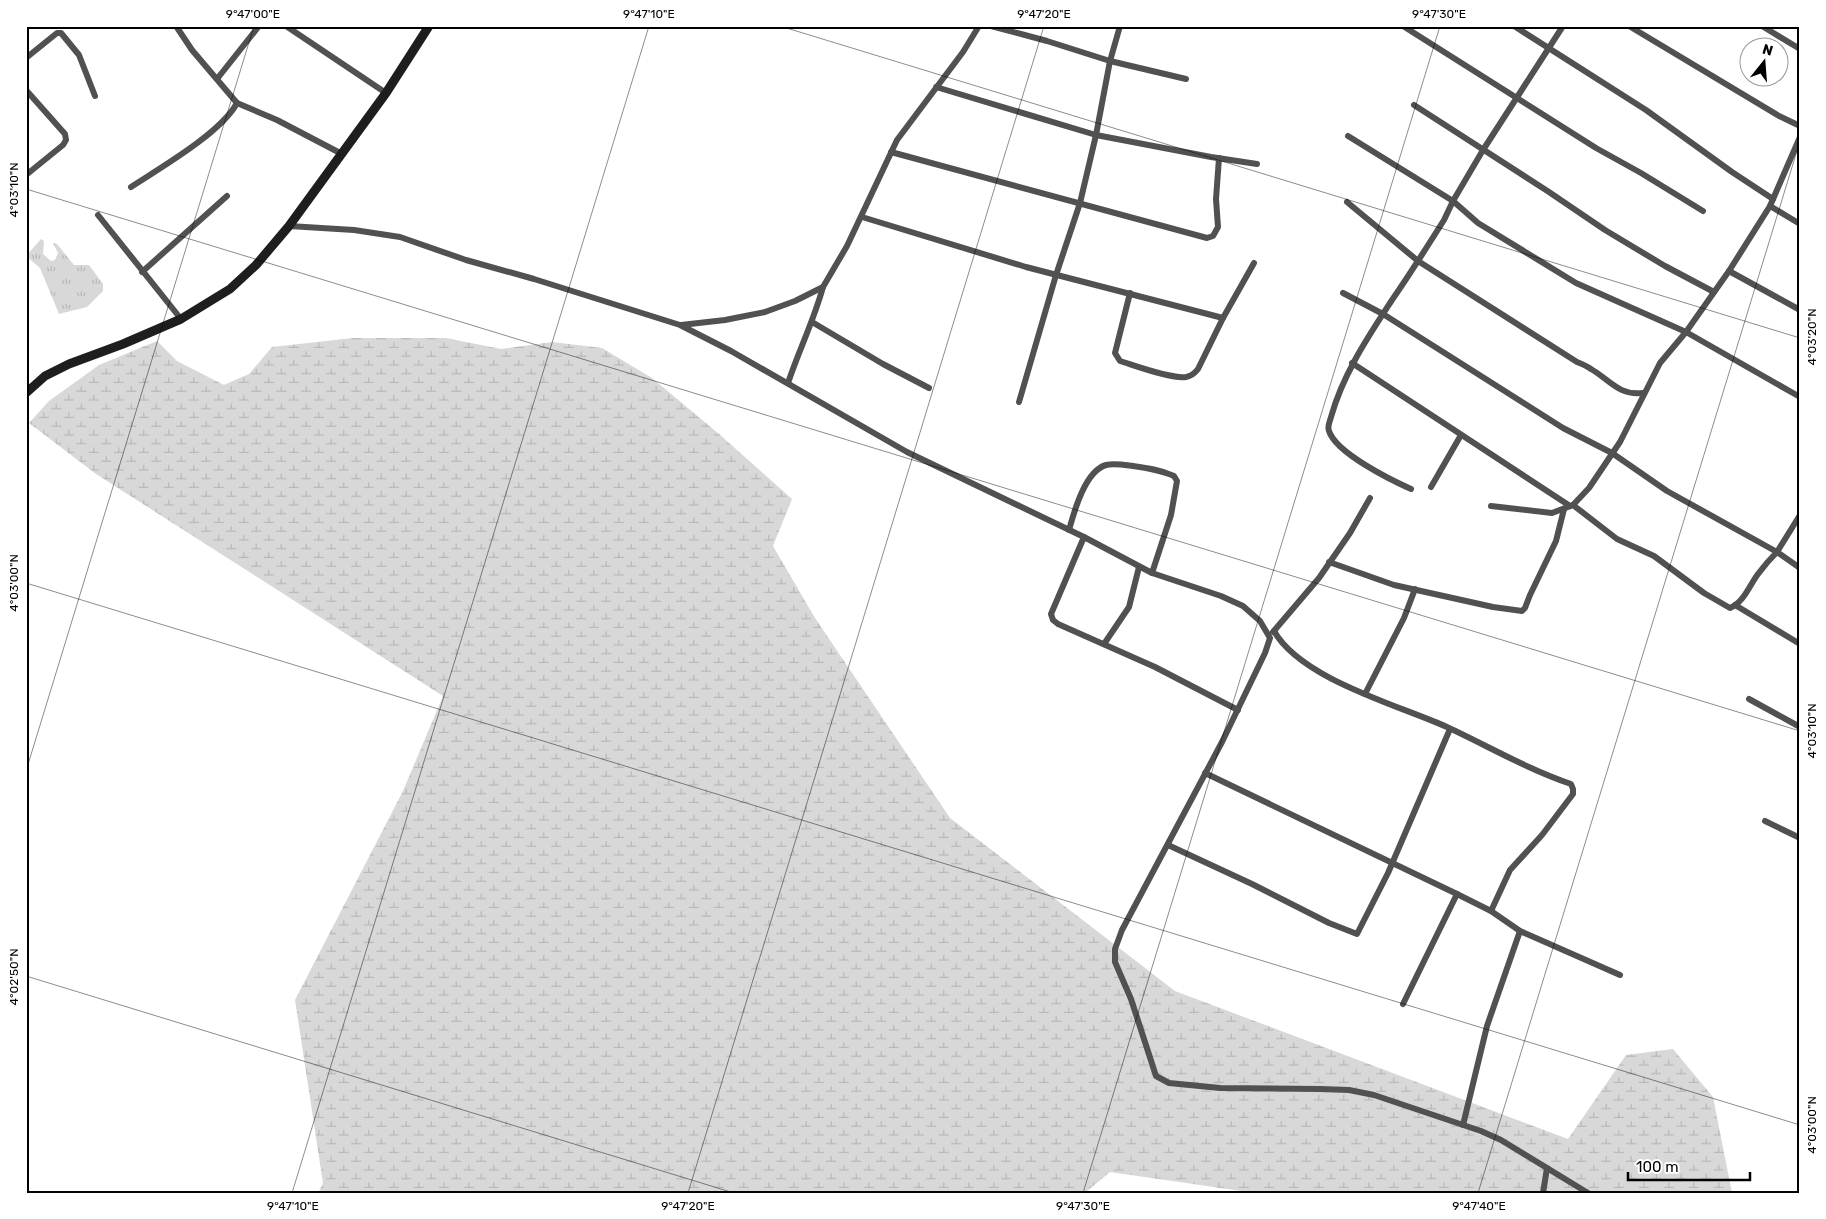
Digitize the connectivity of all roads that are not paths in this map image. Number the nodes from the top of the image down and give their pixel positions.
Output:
1 (176, 26) edge
2 (259, 26) edge
3 (286, 26) edge
4 (429, 26) edge
5 (979, 26) edge
6 (991, 26) edge
7 (1120, 26) edge
8 (1403, 26) edge
9 (1514, 26) edge
10 (1563, 26) edge
11 (1629, 26) edge
12 (1762, 26) edge
13 (1548, 48) junction
14 (1800, 49) edge
15 (26, 58) edge
16 (1110, 61) junction
17 (217, 79) junction
18 (1186, 79) dead end
19 (936, 87) junction
20 (26, 90) edge
21 (386, 93) junction
22 (95, 96) dead end
23 (1516, 98) junction
24 (236, 103) junction
25 (1414, 105) dead end
26 (1800, 126) edge
27 (1096, 134) junction
28 (1348, 136) dead end
29 (1800, 137) edge
30 (1483, 150) junction
31 (891, 152) junction
32 (342, 154) junction
33 (1219, 158) junction
34 (1257, 164) dead end
35 (26, 175) edge
36 (131, 187) dead end
37 (227, 196) dead end
38 (1453, 201) junction
39 (1347, 202) dead end
40 (1771, 202) junction
41 (1080, 203) junction
42 (1703, 211) dead end
43 (98, 215) dead end
44 (862, 217) junction
45 (1800, 224) edge
46 (289, 226) junction
47 (1418, 261) junction
48 (1254, 263) dead end
49 (1729, 271) junction
50 (142, 272) junction
51 (1056, 275) junction
52 (823, 287) junction
53 (1343, 292) dead end
54 (1714, 292) junction
55 (1130, 293) junction
56 (1800, 310) edge
57 (1383, 314) junction
58 (1223, 318) junction
59 (181, 319) junction
60 (812, 322) junction
61 (680, 325) junction
62 (1686, 332) junction
63 (1352, 363) junction
64 (788, 383) junction
65 (929, 388) dead end
66 (26, 393) edge
67 (1643, 393) junction
68 (1800, 397) edge
69 (1019, 402) dead end
70 (1461, 434) junction
71 (1612, 453) junction
72 (1431, 486) dead end
73 (1411, 489) dead end
74 (1370, 498) dead end
75 (1491, 506) dead end
76 (1569, 507) junction
77 (1800, 515) edge
78 (1069, 530) junction
79 (1084, 537) junction
80 (1777, 552) junction
81 (1329, 562) junction
82 (1139, 567) junction
83 (1800, 568) edge
84 (1152, 573) junction
85 (1415, 590) junction
86 (1735, 605) junction
87 (1274, 630) junction
88 (1270, 638) junction
89 (1104, 644) junction
90 (1800, 644) edge
91 (1365, 694) junction
92 (1749, 699) dead end
93 (1238, 710) junction
94 (1800, 727) edge
95 (1450, 729) junction
96 (1205, 774) junction
97 (1765, 821) dead end
98 (1800, 838) edge
99 (1168, 845) junction
100 (1392, 863) junction
101 (1457, 894) junction
102 (1491, 910) junction
103 (1520, 931) junction
104 (1620, 975) dead end
105 (1403, 1004) dead end
106 (1463, 1125) junction
107 (1547, 1168) junction
108 (1543, 1193) edge
109 (1588, 1193) edge

1 - 17 street
2 - 17 street
3 - 21 street
4 - 21 main road
5 - 19 street
6 - 16 street
7 - 16 street
8 - 23 street
9 - 13 street
10 - 13 street
11 - 26 street
12 - 14 street
13 - 23 street
13 - 40 street
15 - 22 street
16 - 18 street
16 - 27 street
17 - 24 street
19 - 27 street
19 - 31 street
20 - 35 street
21 - 32 main road
23 - 30 street
23 - 42 street
24 - 32 street
24 - 36 street
25 - 30 street
27 - 33 street
27 - 41 street
28 - 38 street
29 - 40 street
30 - 38 street
30 - 54 street
31 - 41 street
31 - 44 street
32 - 46 main road
33 - 34 street
33 - 41 street
37 - 50 street
38 - 47 street
38 - 62 street
39 - 47 street
40 - 45 street
40 - 49 street
41 - 51 street
43 - 50 street
44 - 51 street
44 - 52 street
46 - 59 main road
46 - 61 street
47 - 57 street
47 - 67 street
48 - 58 street
49 - 54 street
49 - 56 street
50 - 59 street
51 - 55 street
51 - 69 street
52 - 60 street
52 - 61 street
53 - 57 street
54 - 62 street
55 - 58 street
55 - 58 street
57 - 63 street
57 - 71 street
59 - 66 main road
60 - 64 street
60 - 65 street
61 - 64 street
62 - 67 street
62 - 68 street
63 - 70 street
63 - 73 street
64 - 78 street
67 - 71 street
70 - 72 street
70 - 76 street
71 - 76 street
71 - 80 street
74 - 81 street
75 - 76 street
76 - 85 street
76 - 86 street
77 - 80 street
78 - 79 street
78 - 84 street
79 - 82 street
79 - 89 street
80 - 83 street
80 - 86 street
81 - 85 street
81 - 87 street
82 - 84 street
82 - 89 street
84 - 88 street
85 - 91 street
86 - 90 street
87 - 88 street
87 - 91 street
88 - 93 street
89 - 93 street
91 - 95 street
92 - 94 street
93 - 96 street
95 - 100 street
95 - 102 street
96 - 99 street
96 - 100 street
97 - 98 street
99 - 100 street
99 - 106 street
100 - 101 street
101 - 102 street
101 - 105 street
102 - 103 street
103 - 104 street
103 - 106 street
106 - 107 street
107 - 108 street
107 - 109 street

